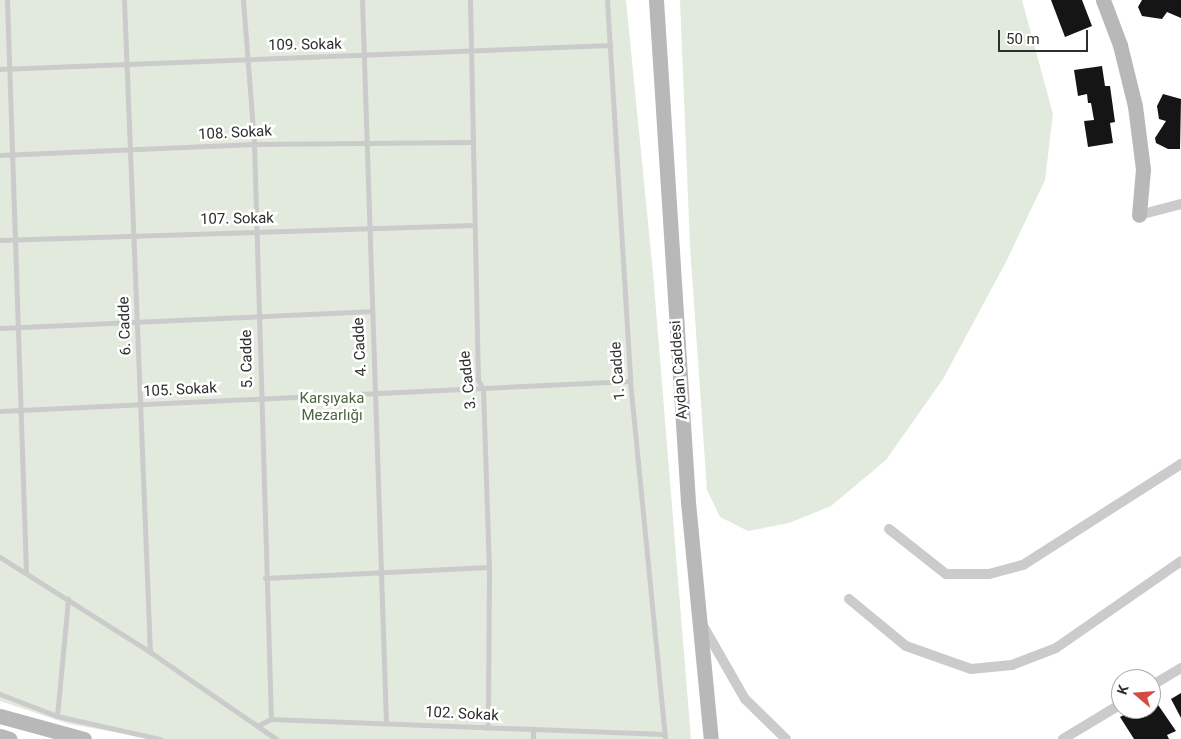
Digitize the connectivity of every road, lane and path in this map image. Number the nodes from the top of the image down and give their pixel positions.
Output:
1 (8, 0) edge
2 (124, 0) edge
3 (243, 0) edge
4 (362, 0) edge
5 (470, 0) edge
6 (607, 0) edge
7 (656, 0) edge
8 (1103, 0) edge
9 (611, 46) junction
10 (470, 50) junction
11 (365, 56) junction
12 (246, 59) junction
13 (127, 64) junction
14 (0, 69) edge
15 (9, 69) junction
16 (368, 141) junction
17 (472, 142) junction
18 (254, 144) junction
19 (130, 151) junction
20 (0, 155) edge
21 (11, 155) junction
22 (1181, 204) edge
23 (1139, 216) joint
24 (474, 225) junction
25 (368, 230) junction
26 (256, 231) junction
27 (133, 235) junction
28 (0, 240) edge
29 (14, 240) junction
30 (370, 311) junction
31 (259, 315) junction
32 (138, 321) junction
33 (20, 327) junction
34 (0, 328) edge
35 (630, 381) junction
36 (483, 389) junction
37 (374, 395) junction
38 (260, 399) junction
39 (140, 404) junction
40 (0, 411) edge
41 (22, 411) junction
42 (1181, 464) edge
43 (889, 529) dead end
44 (0, 557) edge
45 (1181, 562) edge
46 (489, 567) junction
47 (381, 572) junction
48 (26, 573) junction
49 (265, 578) junction
50 (68, 599) junction
51 (850, 599) dead end
52 (698, 617) junction
53 (150, 652) junction
54 (1181, 668) edge
55 (1161, 680) edge
56 (0, 694) edge
57 (1111, 710) edge
58 (0, 716) edge
59 (57, 716) junction
60 (271, 719) junction
61 (386, 723) junction
62 (259, 725) junction
63 (488, 728) junction
64 (533, 729) junction
65 (0, 736) edge
66 (665, 737) edge
67 (10, 739) edge
68 (84, 739) edge
69 (160, 739) edge
70 (275, 739) edge
71 (533, 739) edge
72 (711, 739) edge
73 (786, 739) edge
74 (1063, 739) edge

1 - 15 lane
2 - 13 lane, 6. Cadde
3 - 12 lane, 5. Cadde
4 - 11 lane, 4. Cadde
5 - 10 lane, 3. Cadde
6 - 9 lane, 1. Cadde
7 - 52 street, Aydan Caddesi
8 - 23 street
9 - 10 lane, 109. Sokak
9 - 35 lane, 1. Cadde
10 - 11 lane, 109. Sokak
10 - 17 lane, 3. Cadde
11 - 12 lane, 109. Sokak
11 - 16 lane, 4. Cadde
12 - 13 lane, 109. Sokak
12 - 18 lane, 5. Cadde
13 - 15 lane, 109. Sokak
13 - 19 lane, 6. Cadde
14 - 15 lane, 109. Sokak
15 - 21 lane
16 - 17 lane, 108. Sokak
16 - 18 lane, 108. Sokak
16 - 25 lane, 4. Cadde
17 - 24 lane, 3. Cadde
18 - 19 lane, 108. Sokak
18 - 26 lane, 5. Cadde
19 - 21 lane, 108. Sokak
19 - 27 lane, 6. Cadde
20 - 21 lane, 108. Sokak
21 - 29 lane
22 - 23 street
24 - 25 lane, 107. Sokak
24 - 36 lane, 3. Cadde
25 - 26 lane, 107. Sokak
25 - 30 lane, 4. Cadde
26 - 27 lane, 107. Sokak
26 - 31 lane, 5. Cadde
27 - 29 lane, 107. Sokak
27 - 32 lane, 6. Cadde
28 - 29 lane, 107. Sokak
29 - 33 lane
30 - 31 lane
30 - 37 lane, 4. Cadde
31 - 32 lane
31 - 38 lane, 5. Cadde
32 - 33 lane
32 - 39 lane, 6. Cadde
33 - 34 lane
33 - 41 lane
35 - 36 lane, 105. Sokak
35 - 66 lane, 1. Cadde
36 - 37 lane, 105. Sokak
36 - 46 lane, 3. Cadde
37 - 38 lane, 105. Sokak
37 - 47 lane, 4. Cadde
38 - 39 lane, 105. Sokak
38 - 49 lane, 5. Cadde
39 - 41 lane, 105. Sokak
39 - 53 lane, 6. Cadde
40 - 41 lane, 105. Sokak
41 - 48 lane
42 - 43 street
44 - 48 lane
45 - 51 street
46 - 47 lane
46 - 63 lane, 3. Cadde
47 - 49 lane
47 - 61 lane, 4. Cadde
48 - 50 lane
49 - 60 lane, 5. Cadde
50 - 53 lane
50 - 59 lane
52 - 72 street, Aydan Caddesi
52 - 73 street
53 - 62 lane
54 - 55 street
56 - 59 lane
57 - 74 street
58 - 68 street
59 - 69 lane
60 - 61 lane, 102. Sokak
60 - 62 lane, 102. Sokak
61 - 63 lane, 102. Sokak
62 - 70 lane
63 - 64 lane, 102. Sokak
64 - 66 lane, 102. Sokak
64 - 71 lane
65 - 67 street

